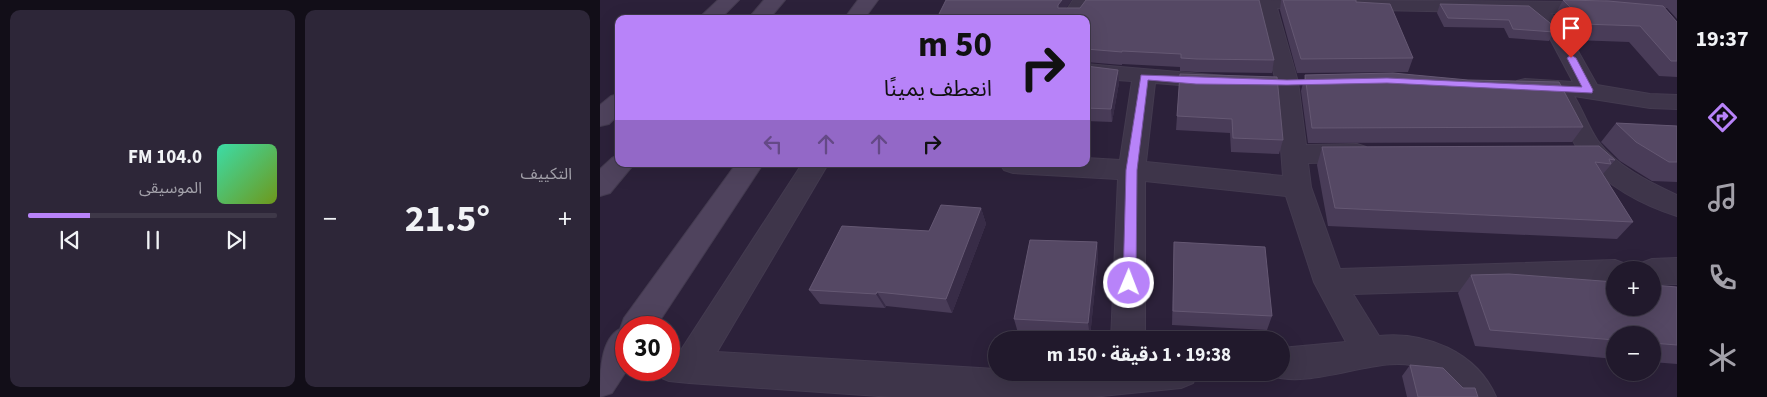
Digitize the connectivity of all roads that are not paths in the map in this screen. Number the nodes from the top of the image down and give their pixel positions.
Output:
1 (728, 0) edge
2 (776, 0) edge
3 (868, 0) edge
4 (1090, 0) edge
5 (1260, 1) edge
6 (1532, 8) junction
7 (1616, 10) edge
8 (712, 15) edge
9 (762, 15) edge
10 (857, 15) edge
11 (1073, 15) edge
12 (1090, 71) edge
13 (1144, 76) junction
14 (1242, 82) edge
15 (1502, 85) edge
16 (1558, 88) junction
17 (1589, 90) junction
18 (1677, 102) edge
19 (615, 105) edge
20 (600, 118) edge
21 (1567, 152) edge
22 (1382, 153) edge
23 (1593, 153) junction
24 (1294, 154) junction
25 (618, 167) edge
26 (748, 167) edge
27 (813, 167) edge
28 (1072, 167) edge
29 (1132, 170) junction
30 (600, 186) edge
31 (1297, 187) junction
32 (1677, 206) edge
33 (1677, 271) edge
34 (1661, 272) edge
35 (1606, 273) edge
36 (1329, 282) junction
37 (644, 316) edge
38 (1128, 331) edge
39 (1370, 352) junction
40 (1290, 363) edge
41 (680, 365) edge
42 (680, 366) edge
43 (1095, 381) edge
44 (1039, 391) edge
45 (1478, 397) edge

1 - 8 street
2 - 9 street
3 - 10 street
4 - 11 street
5 - 6 street
5 - 24 street
6 - 7 street
6 - 17 street
12 - 13 street
13 - 14 street
13 - 29 street
15 - 16 street
16 - 17 street
16 - 23 street
17 - 18 street
19 - 20 street
21 - 23 street
22 - 24 street
23 - 32 street
24 - 31 street
25 - 30 street
26 - 37 street
27 - 41 street
28 - 29 street
29 - 31 street
29 - 38 street
31 - 36 street
33 - 34 street
35 - 36 street
36 - 39 street
39 - 40 street
39 - 45 street
42 - 44 street
43 - 44 street

